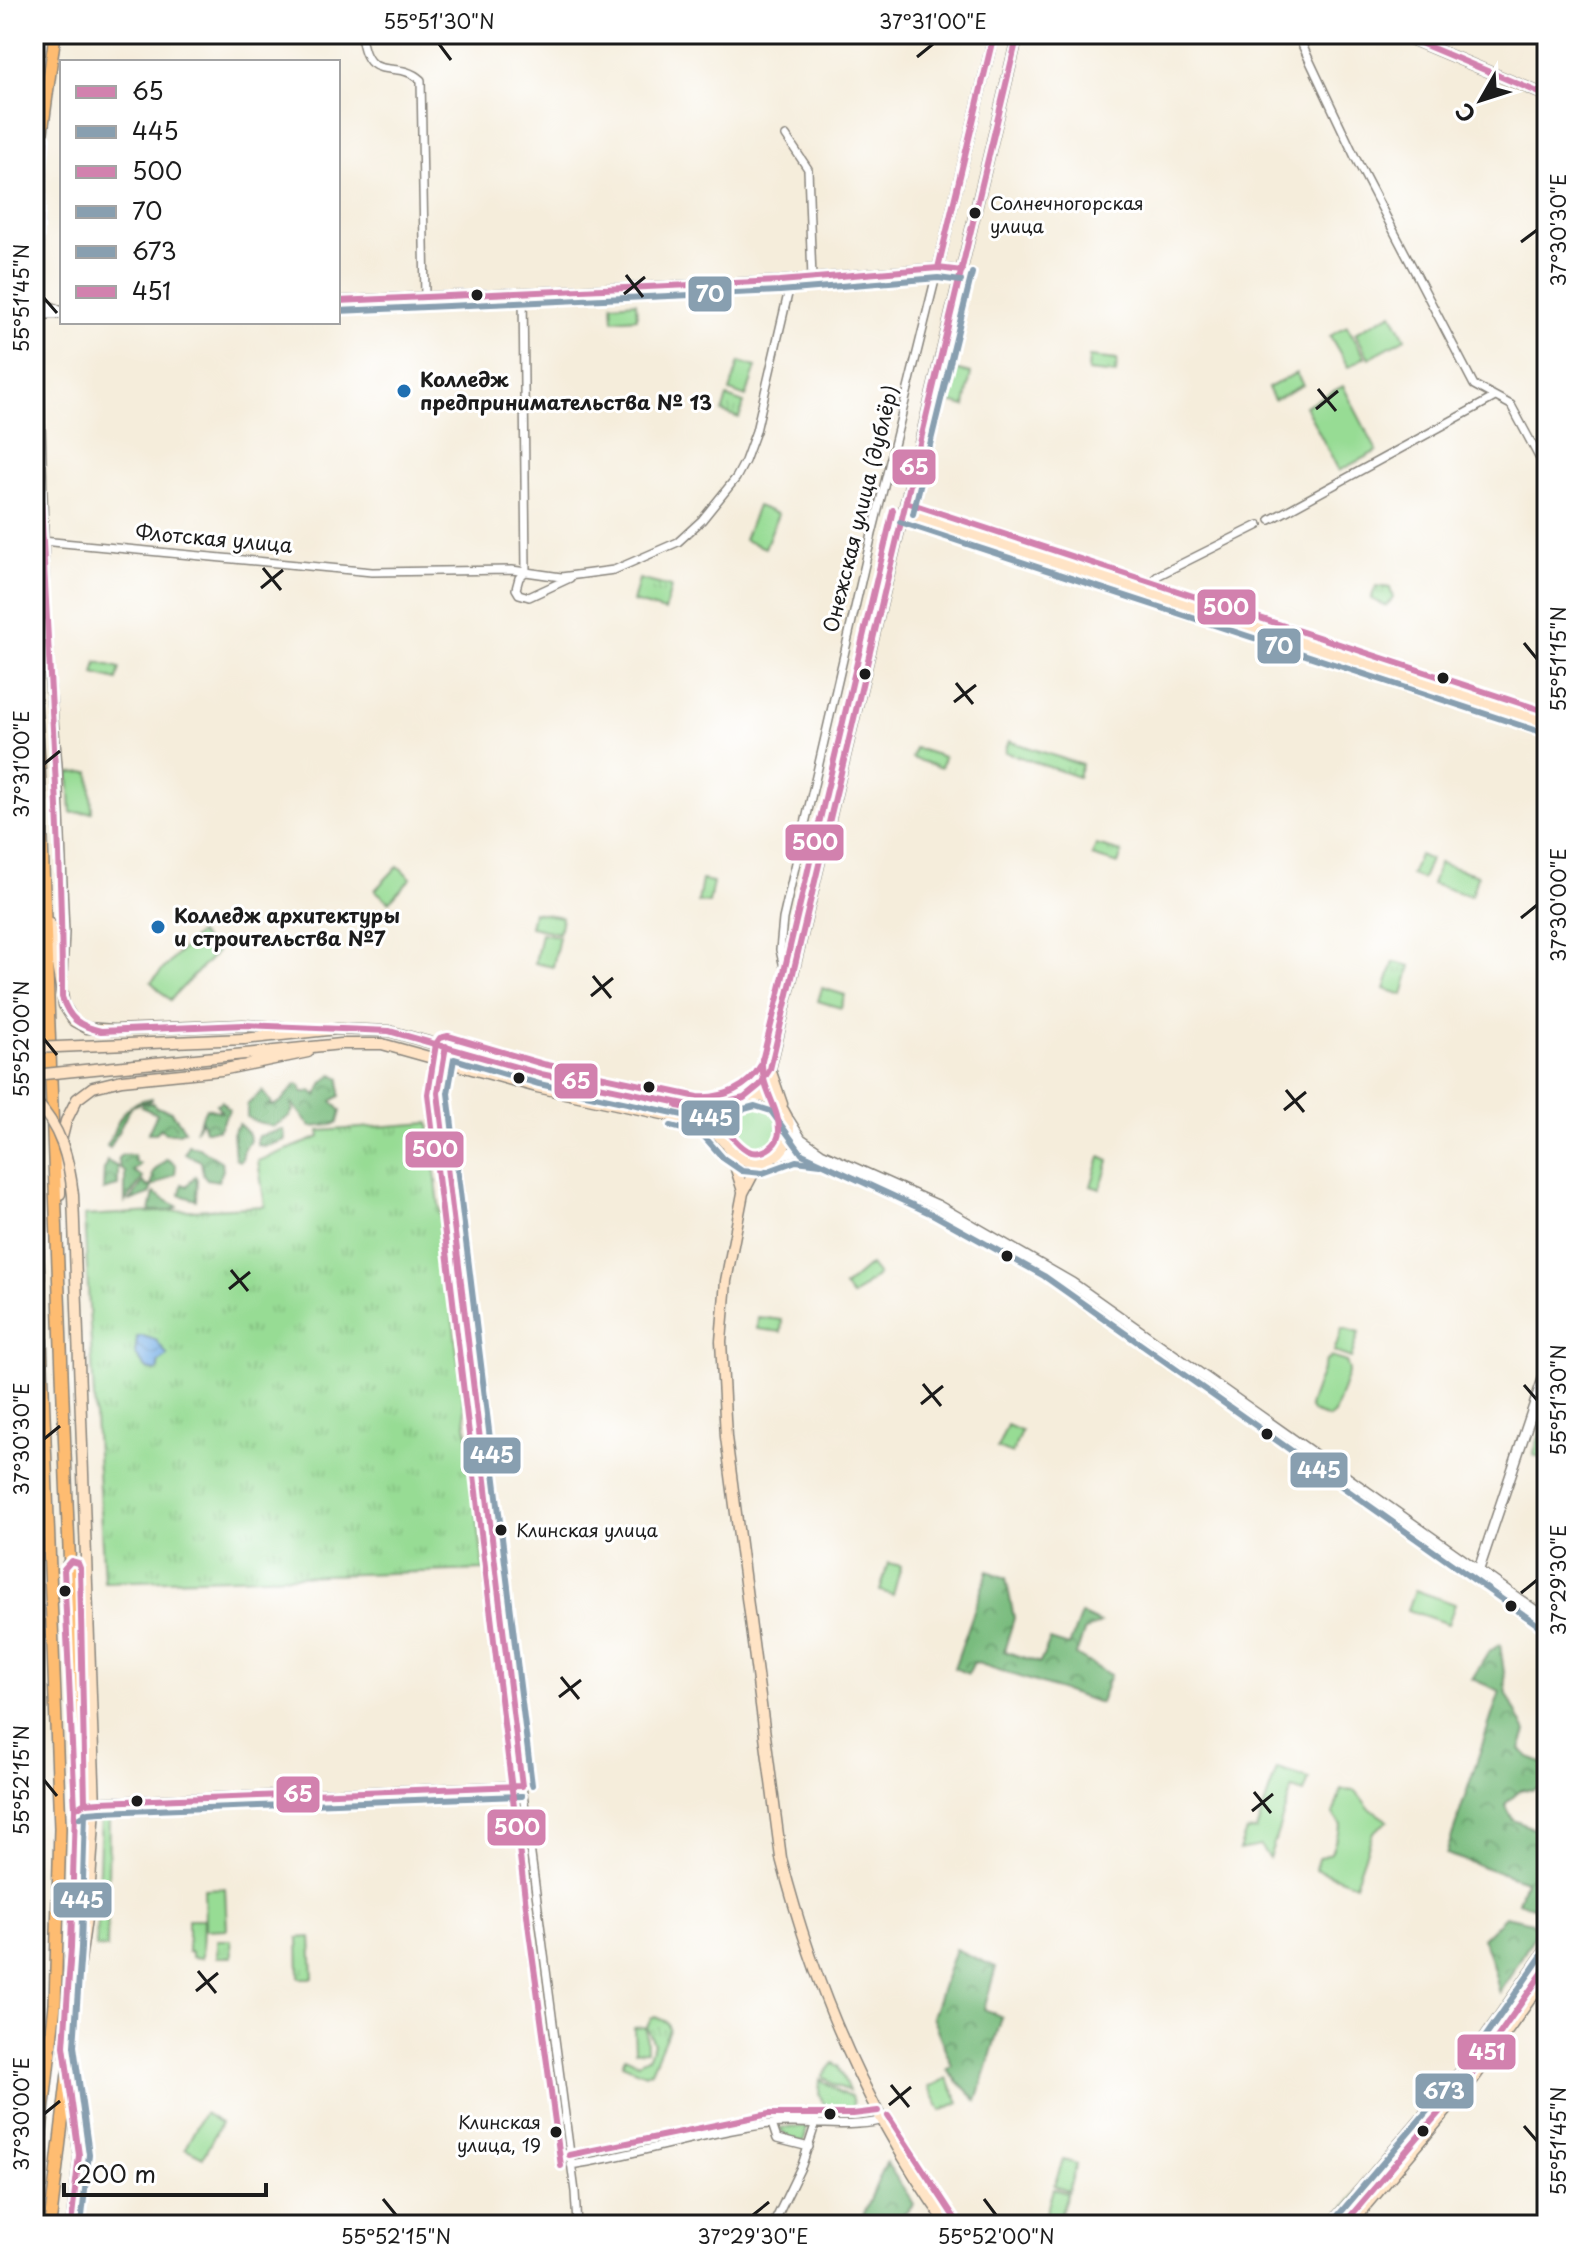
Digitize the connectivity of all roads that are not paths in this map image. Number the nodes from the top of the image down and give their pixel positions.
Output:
1 (35, 34) edge
2 (57, 34) edge
3 (361, 34) edge
4 (994, 34) edge
5 (1018, 34) edge
6 (1297, 34) edge
7 (1399, 34) edge
8 (34, 46) edge
9 (1547, 96) edge
10 (786, 136) dead end
11 (34, 193) edge
12 (938, 268) junction
13 (962, 271) junction
14 (812, 279) junction
15 (791, 281) junction
16 (523, 292) junction
17 (38, 295) junction
18 (425, 296) junction
19 (340, 301) edge
20 (60, 312) edge
21 (60, 313) edge
22 (37, 314) junction
23 (1495, 397) junction
24 (1547, 472) edge
25 (903, 512) junction
26 (1270, 520) dead end
27 (1259, 525) dead end
28 (42, 541) junction
29 (526, 571) junction
30 (575, 576) junction
31 (1149, 592) junction
32 (34, 690) edge
33 (1547, 723) edge
34 (41, 848) junction
35 (789, 995) junction
36 (62, 997) junction
37 (324, 1030) junction
38 (446, 1046) junction
39 (34, 1048) edge
40 (245, 1059) junction
41 (444, 1061) junction
42 (770, 1069) junction
43 (34, 1075) edge
44 (741, 1099) junction
45 (34, 1100) edge
46 (786, 1115) junction
47 (728, 1147) junction
48 (821, 1153) junction
49 (34, 1156) edge
50 (774, 1158) junction
51 (743, 1193) junction
52 (58, 1267) junction
53 (1547, 1367) edge
54 (34, 1440) edge
55 (48, 1561) junction
56 (1478, 1572) junction
57 (1547, 1619) edge
58 (522, 1786) junction
59 (85, 1803) junction
60 (75, 1809) junction
61 (1547, 1948) edge
62 (1547, 1975) edge
63 (75, 1985) junction
64 (1463, 2069) junction
65 (1474, 2078) junction
66 (1451, 2084) junction
67 (1462, 2093) junction
68 (880, 2121) junction
69 (816, 2122) junction
70 (772, 2124) junction
71 (809, 2147) junction
72 (571, 2165) junction
73 (34, 2196) edge
74 (50, 2225) edge
75 (71, 2225) edge
76 (577, 2225) edge
77 (773, 2225) edge
78 (948, 2225) edge
79 (1330, 2225) edge
80 (1350, 2225) edge

1 - 8 main road
2 - 11 main road
2 - 17 street
3 - 18 street
4 - 12 street, Онежская улица (дублёр)
5 - 13 main road
6 - 23 street
7 - 9 main road
10 - 14 street
12 - 13 street
12 - 14 street
12 - 35 street, Онежская улица (дублёр)
13 - 25 main road
14 - 15 street
15 - 16 street
15 - 30 street, Флотская улица
16 - 18 street
16 - 29 street
17 - 20 street
17 - 22 street
18 - 19 street
21 - 22 street
22 - 28 street
23 - 24 street
23 - 26 street
25 - 31 main road
25 - 35 main road
27 - 31 street
28 - 29 street, Флотская улица
28 - 36 street
29 - 30 street, Флотская улица
29 - 30 street, Флотская улица
31 - 33 main road
32 - 34 main road
34 - 36 main road
34 - 52 main road
35 - 42 main road
36 - 37 main road
37 - 38 main road
37 - 39 main road, bridge
38 - 41 street
38 - 44 main road
40 - 41 main road
40 - 43 main road, bridge
40 - 52 main road
41 - 47 main road
41 - 58 street
42 - 44 main road
42 - 46 main road
44 - 46 main road
44 - 47 main road
45 - 63 main road, bridge
46 - 48 street
46 - 50 main road
47 - 50 main road
47 - 51 main road
48 - 50 street
48 - 56 street
49 - 55 main road
50 - 51 main road
51 - 68 main road
52 - 63 main road, bridge
53 - 56 street
54 - 55 main road
55 - 73 main road
56 - 57 street
58 - 59 street
58 - 72 street
59 - 60 street
59 - 60 street
60 - 75 street
61 - 64 main road
62 - 65 main road
63 - 74 main road, bridge
64 - 65 street
64 - 66 main road
65 - 67 main road
66 - 67 street
66 - 79 main road
67 - 80 main road
68 - 69 street
68 - 78 main road
69 - 70 street
69 - 71 street
70 - 71 street
70 - 72 street
71 - 77 street
72 - 76 street

